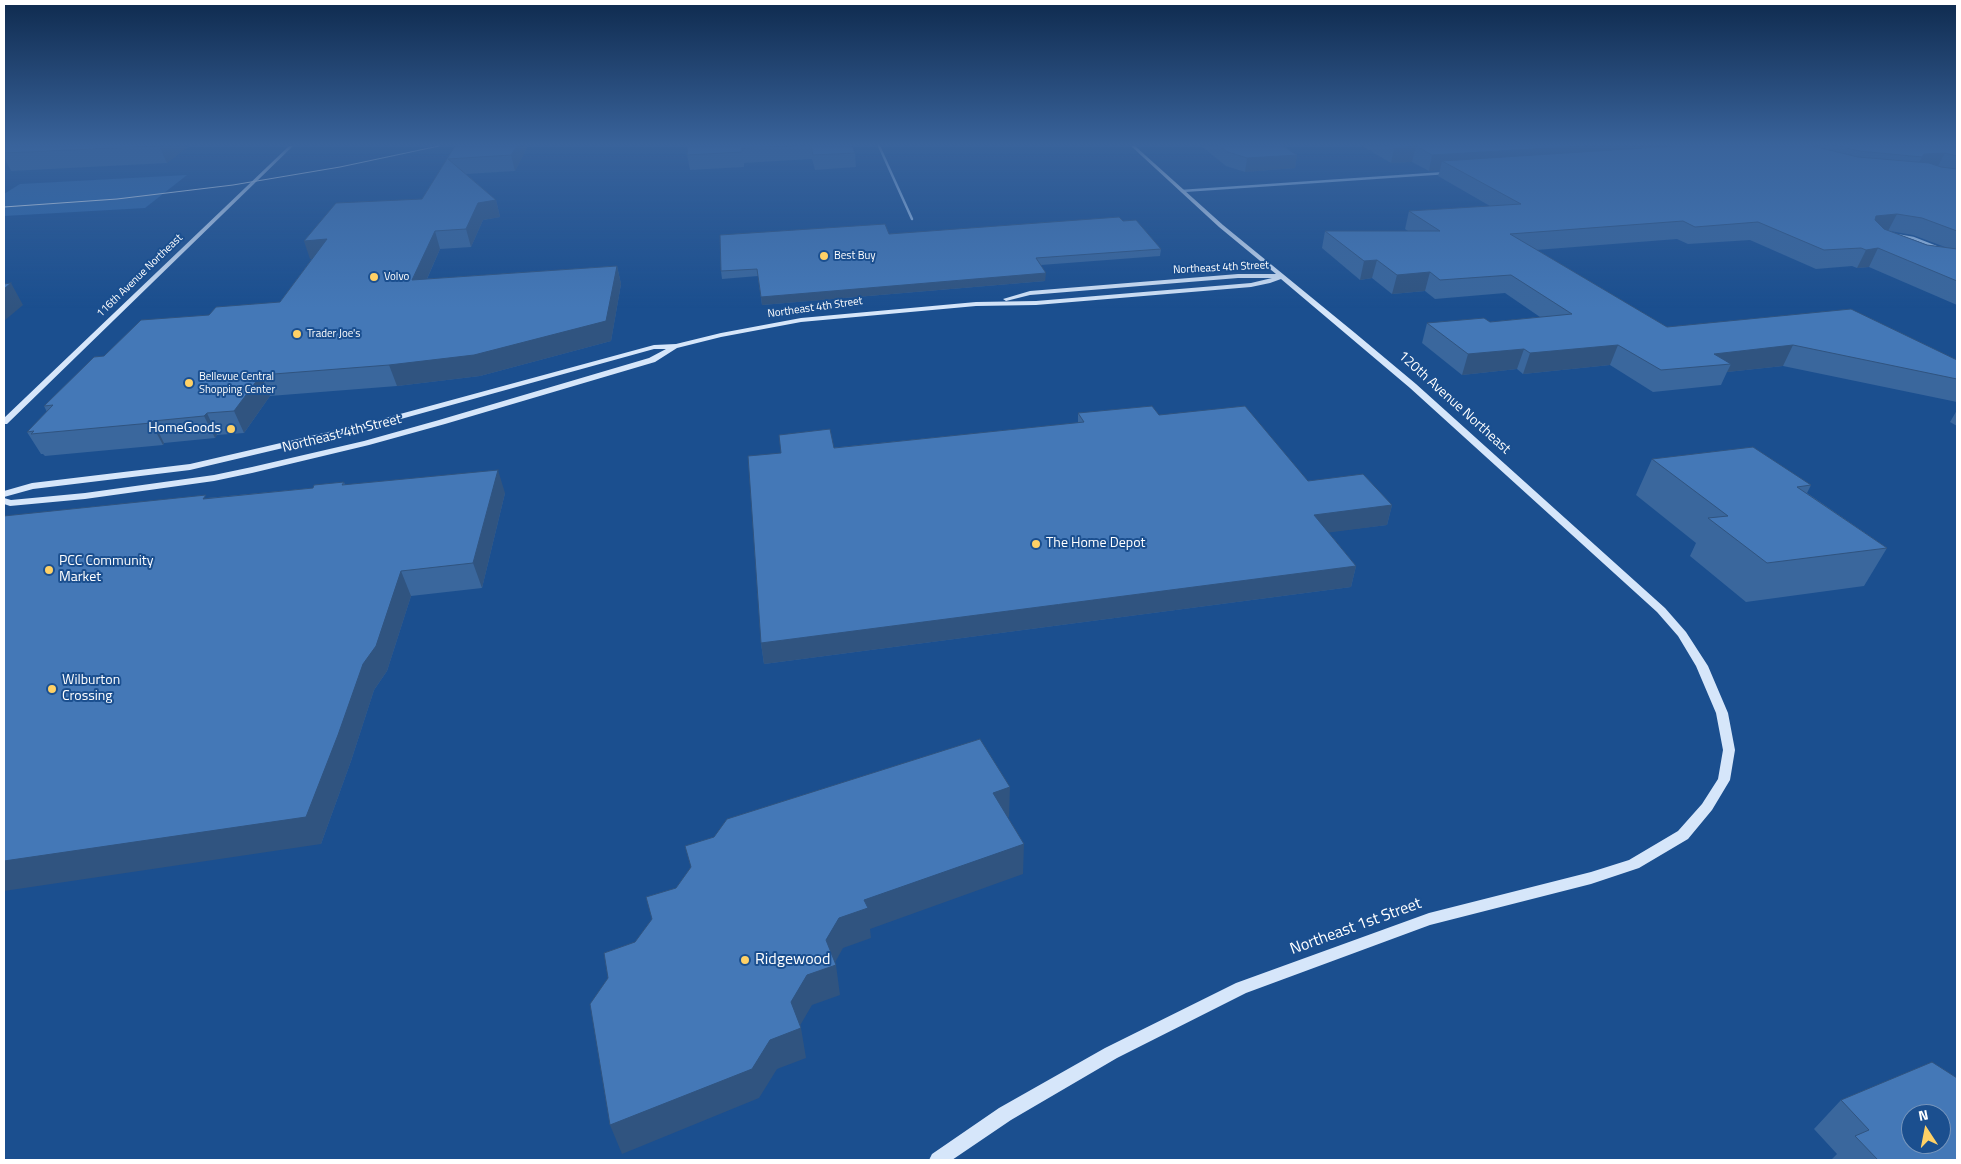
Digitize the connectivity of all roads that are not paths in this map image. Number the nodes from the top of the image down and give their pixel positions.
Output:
1 (235, 200) edge
2 (904, 200) edge
3 (1193, 200) edge
4 (912, 219) dead end
5 (1894, 234) edge
6 (1943, 250) edge
7 (1282, 276) junction
8 (676, 346) junction
9 (4, 422) edge
10 (4, 494) edge
11 (4, 501) edge
12 (1722, 713) joint
13 (938, 1160) edge

1 - 9 main road, 116th Avenue Northeast
2 - 4 street
3 - 7 main road, 120th Avenue Northeast
5 - 6 street
7 - 8 main road, Northeast 4th Street
7 - 12 main road, 120th Avenue Northeast
8 - 10 main road, Northeast 4th Street
8 - 11 main road, Northeast 4th Street
12 - 13 main road, Northeast 1st Street

